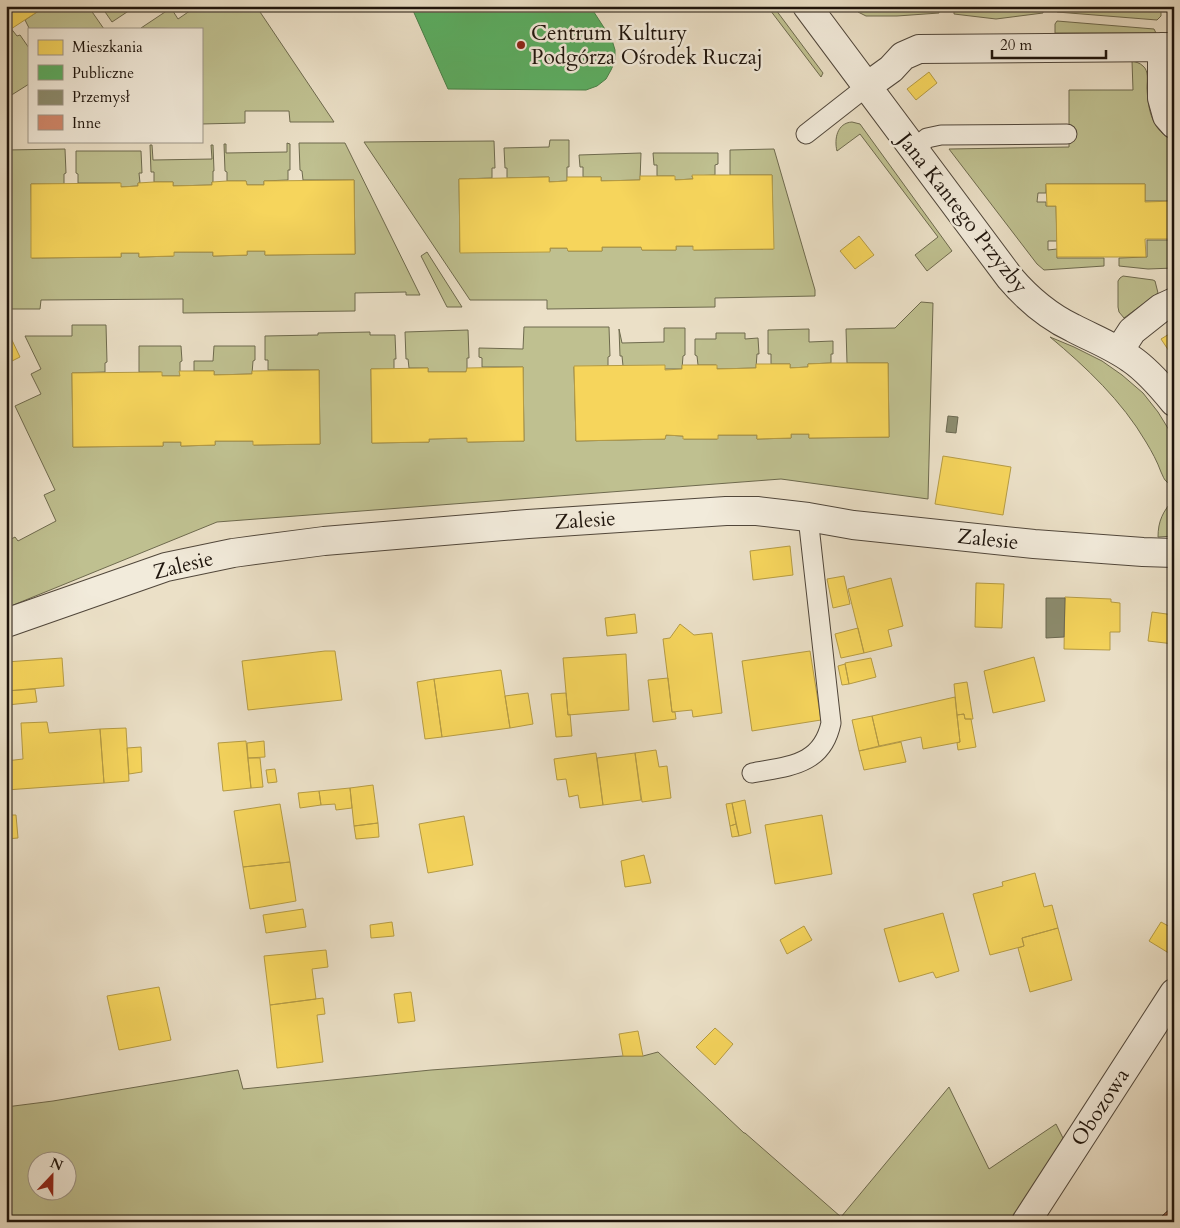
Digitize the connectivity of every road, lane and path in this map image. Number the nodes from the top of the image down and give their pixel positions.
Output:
1 (807, 6) edge
2 (1168, 47) edge
3 (866, 86) junction
4 (1174, 124) edge
5 (806, 134) dead end
6 (1067, 134) dead end
7 (913, 150) junction
8 (1174, 302) edge
9 (1119, 351) junction
10 (1174, 402) edge
11 (808, 517) junction
12 (1174, 553) edge
13 (6, 623) edge
14 (752, 773) dead end
15 (1174, 993) edge
16 (1026, 1222) edge

1 - 3 street, Jana Kantego Przyzby
2 - 3 street
2 - 4 street
3 - 5 lane
3 - 7 street, Jana Kantego Przyzby
6 - 7 lane
7 - 9 street, Jana Kantego Przyzby
8 - 9 street
9 - 10 street, Jana Kantego Przyzby
11 - 12 street, Zalesie
11 - 13 street, Zalesie
11 - 14 lane
15 - 16 street, Obozowa

